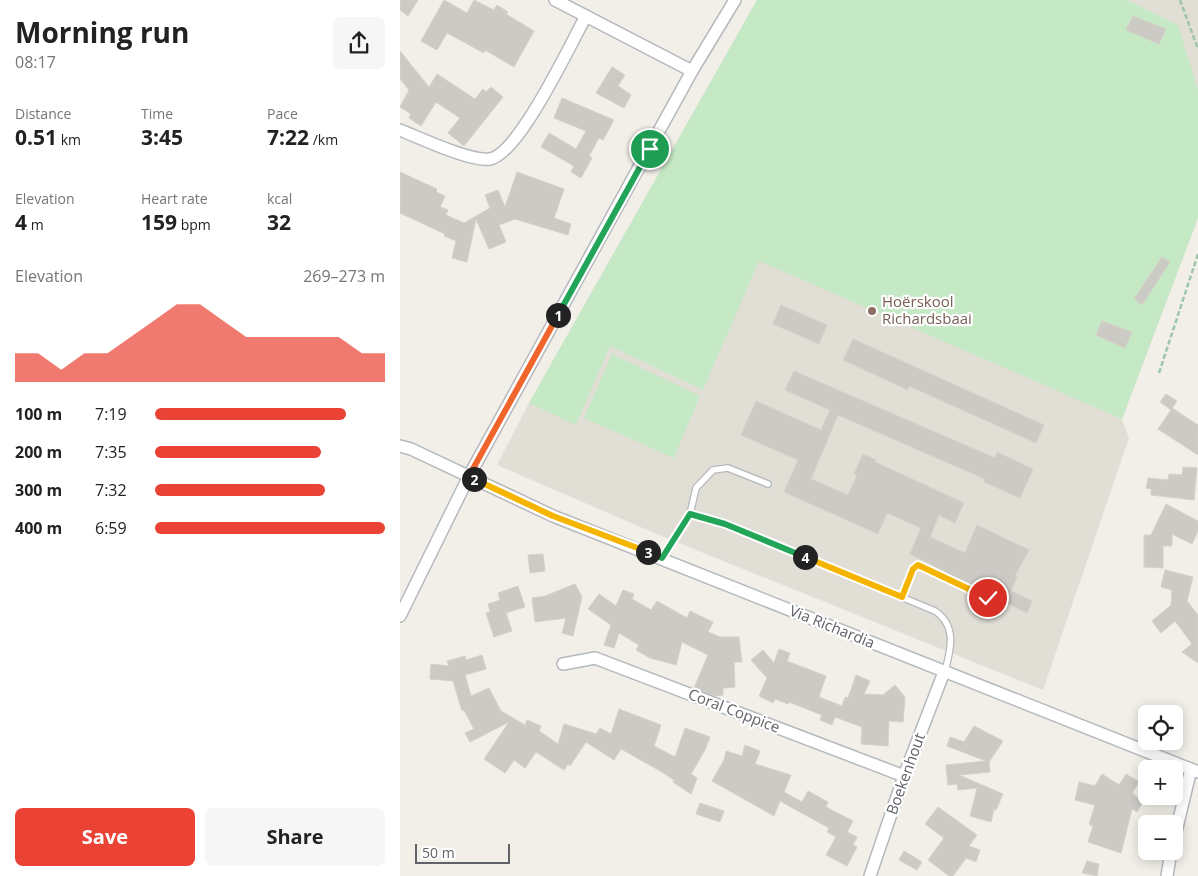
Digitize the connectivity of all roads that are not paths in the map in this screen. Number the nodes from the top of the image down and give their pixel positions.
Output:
1 (555, 0) edge
2 (735, 0) edge
3 (586, 16) junction
4 (692, 71) junction
5 (400, 130) edge
6 (400, 446) edge
7 (469, 476) junction
8 (768, 484) dead end
9 (690, 514) junction
10 (662, 558) junction
11 (902, 597) junction
12 (988, 598) dead end
13 (400, 616) edge
14 (563, 664) dead end
15 (944, 672) junction
16 (1195, 770) edge
17 (904, 776) junction
18 (1182, 815) edge
19 (1170, 860) edge
20 (870, 876) edge
21 (1167, 876) edge

1 - 3 street
2 - 4 street
3 - 4 street
3 - 5 street
4 - 7 street
6 - 7 street, Via Richardia
7 - 10 street, Via Richardia
7 - 13 street
8 - 9 lane
9 - 10 lane
9 - 11 lane
10 - 15 street, Via Richardia
11 - 12 lane
11 - 15 lane
14 - 17 street, Coral Coppice
15 - 16 street, Via Richardia
15 - 17 street, Boekenhout
16 - 18 street
17 - 20 street, Boekenhout
19 - 21 street

